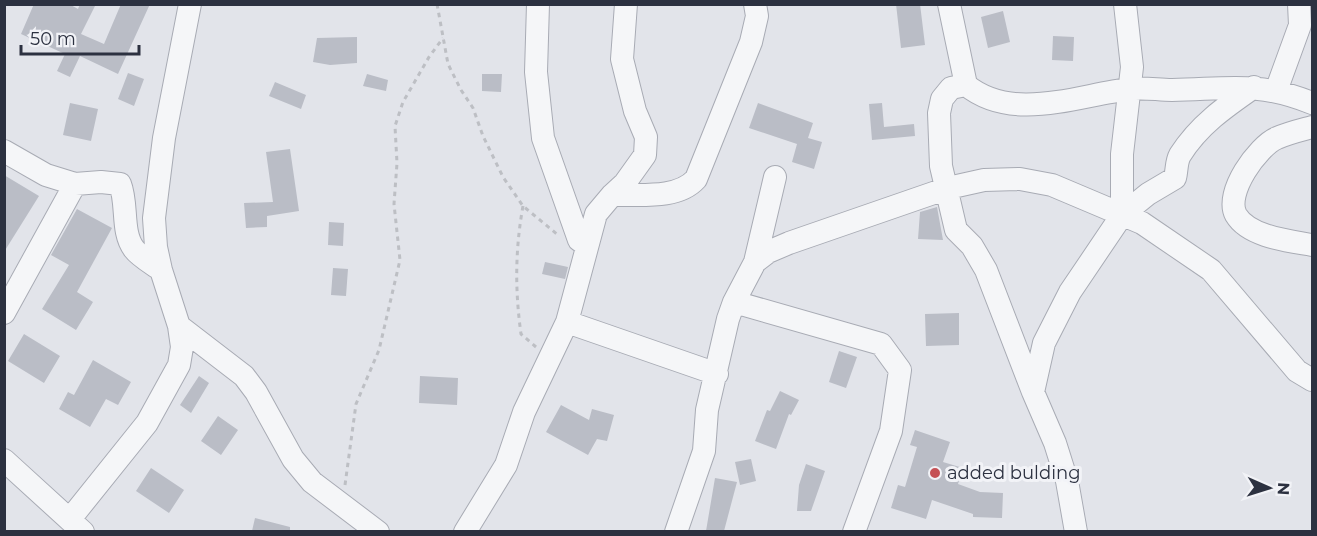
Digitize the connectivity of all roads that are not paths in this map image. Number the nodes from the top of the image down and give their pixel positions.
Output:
1 (190, 4) edge
2 (538, 4) edge
3 (626, 4) edge
4 (755, 4) edge
5 (949, 4) edge
6 (1125, 4) edge
7 (1299, 4) edge
8 (966, 85) junction
9 (1131, 89) junction
10 (1265, 89) junction
11 (1312, 103) edge
12 (1312, 127) edge
13 (4, 151) edge
14 (776, 177) dead end
15 (75, 184) junction
16 (948, 188) junction
17 (612, 195) junction
18 (1122, 215) junction
19 (583, 242) junction
20 (1312, 245) edge
21 (755, 262) junction
22 (161, 270) junction
23 (734, 302) junction
24 (4, 313) edge
25 (567, 322) junction
26 (179, 326) junction
27 (717, 374) junction
28 (1312, 380) edge
29 (1033, 392) junction
30 (4, 460) edge
31 (76, 525) edge
32 (378, 531) edge
33 (465, 531) edge
34 (676, 531) edge
35 (854, 531) edge
36 (1076, 531) edge

1 - 22 street
2 - 19 street
3 - 17 street
4 - 17 street
5 - 8 street
6 - 9 street
7 - 10 street
8 - 9 street
8 - 16 street
9 - 10 street
9 - 18 street
10 - 11 street
10 - 18 street
12 - 20 street
13 - 15 street
14 - 21 street
15 - 22 street
15 - 24 street
16 - 18 street
16 - 21 street
16 - 29 street
17 - 19 street
18 - 28 street
18 - 29 street
19 - 25 street
21 - 23 street
22 - 26 street
23 - 27 street
23 - 35 street
25 - 27 street
25 - 33 street
26 - 31 street
26 - 32 street
27 - 34 street
29 - 36 street
30 - 31 street

